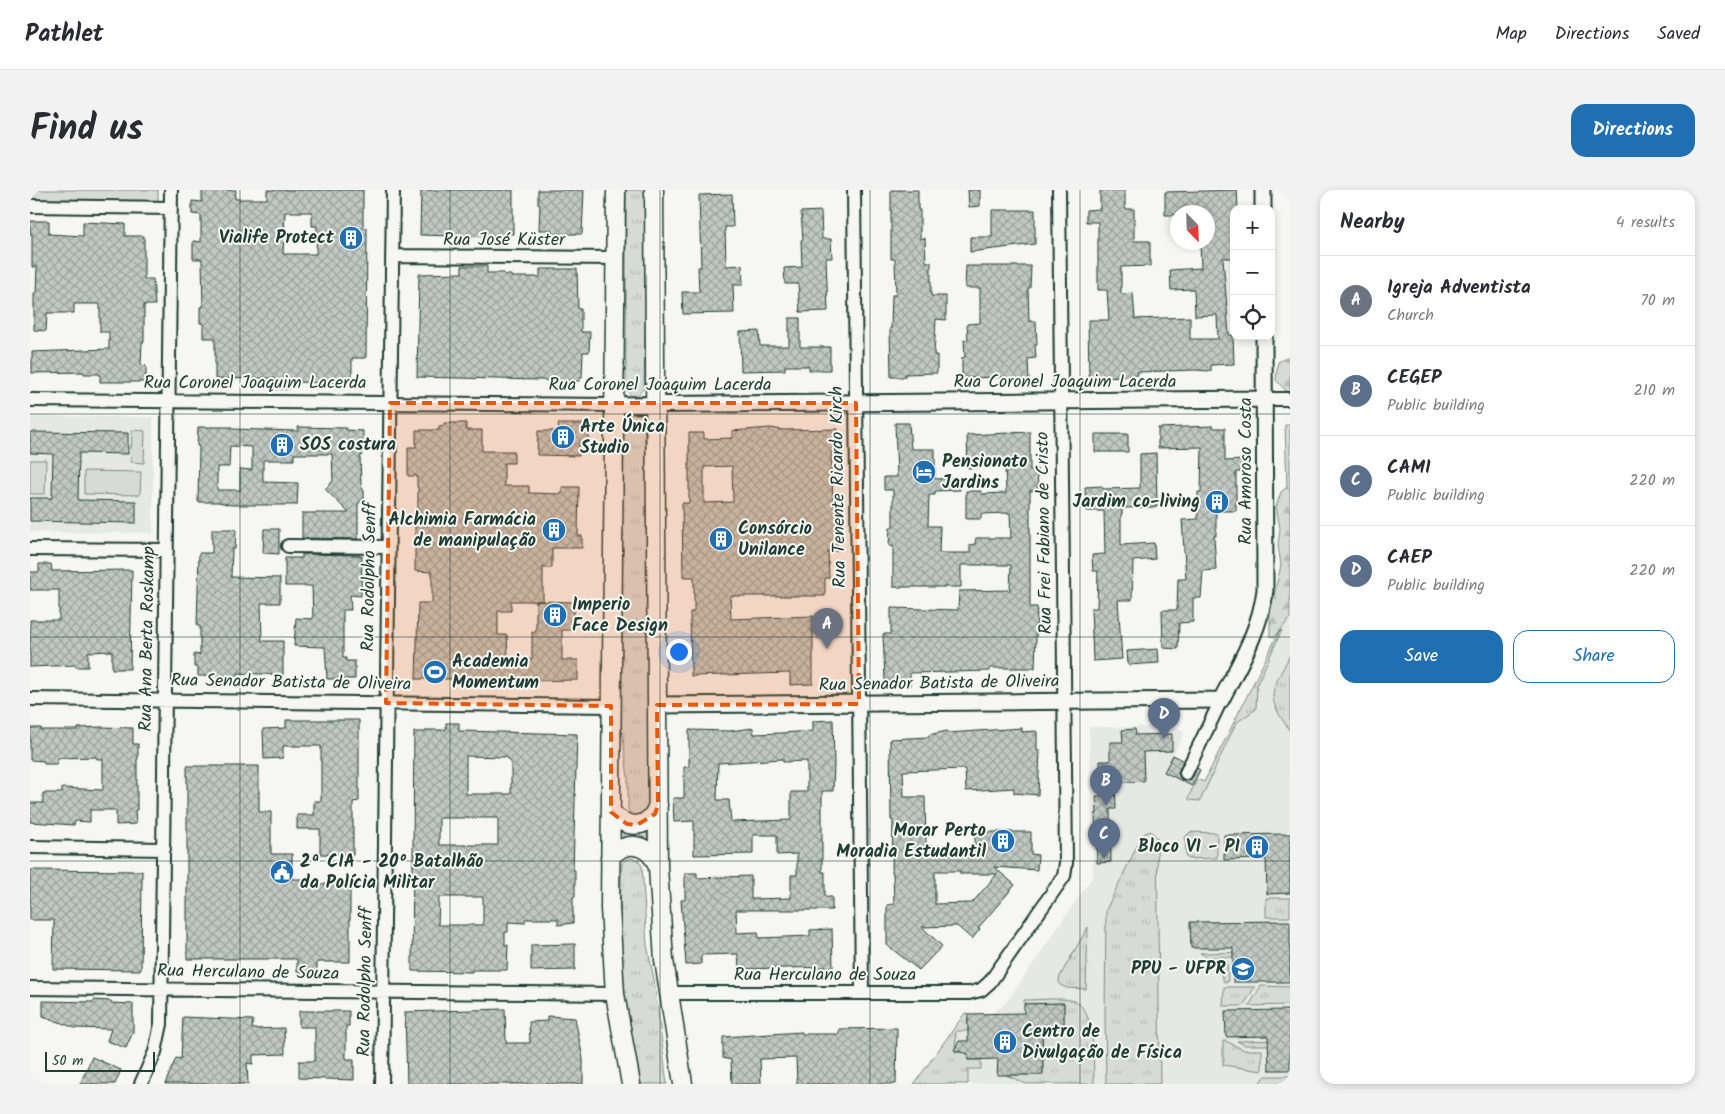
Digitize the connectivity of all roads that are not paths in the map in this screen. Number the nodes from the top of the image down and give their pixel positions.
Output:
1 (171, 190) edge
2 (392, 190) edge
3 (616, 190) edge
4 (654, 190) edge
5 (854, 190) edge
6 (1059, 190) edge
7 (1263, 190) edge
8 (1263, 205) edge
9 (30, 206) edge
10 (171, 208) junction
11 (392, 256) junction
12 (615, 258) junction
13 (1264, 340) edge
14 (1264, 399) junction
15 (1290, 399) edge
16 (30, 400) edge
17 (168, 401) junction
18 (1061, 401) junction
19 (390, 403) junction
20 (856, 403) junction
21 (614, 404) junction
22 (655, 404) junction
23 (288, 546) dead end
24 (388, 547) junction
25 (30, 549) edge
26 (167, 550) junction
27 (30, 699) edge
28 (165, 700) junction
29 (1221, 700) junction
30 (1064, 702) junction
31 (386, 703) junction
32 (859, 704) junction
33 (657, 705) junction
34 (611, 706) junction
35 (1186, 772) dead end
36 (658, 805) junction
37 (611, 812) junction
38 (30, 847) edge
39 (164, 849) junction
40 (610, 858) junction
41 (658, 868) junction
42 (30, 988) edge
43 (162, 990) junction
44 (981, 990) joint
45 (383, 992) junction
46 (668, 993) junction
47 (862, 993) junction
48 (615, 994) junction
49 (141, 1084) edge
50 (382, 1084) edge
51 (631, 1084) edge
52 (682, 1084) edge

1 - 10 street, Rua Ana Berta Roskamp
2 - 11 street, Rua Rodolpho Senff
3 - 12 main road
4 - 22 main road
5 - 20 street, Rua Tenente Ricardo Kirch
6 - 18 street, Rua Frei Fabiano de Cristo
7 - 8 street
9 - 10 street
10 - 17 street, Rua Ana Berta Roskamp
11 - 12 street, Rua José Küster
11 - 19 street, Rua Rodolpho Senff
12 - 21 main road
13 - 14 street, Rua Amoroso Costa
14 - 15 street, Rua Coronel Joaquim Lacerda
14 - 18 street, Rua Coronel Joaquim Lacerda
14 - 29 street, Rua Amoroso Costa
16 - 17 street, Rua Coronel Joaquim Lacerda
17 - 19 street, Rua Coronel Joaquim Lacerda
17 - 26 street, Rua Ana Berta Roskamp
18 - 20 street, Rua Coronel Joaquim Lacerda
18 - 30 street, Rua Frei Fabiano de Cristo
19 - 21 street, Rua Coronel Joaquim Lacerda
19 - 24 street, Rua Rodolpho Senff
20 - 22 street, Rua Coronel Joaquim Lacerda
20 - 32 street, Rua Tenente Ricardo Kirch
21 - 22 street, Rua Coronel Joaquim Lacerda
21 - 34 main road
22 - 33 main road
23 - 24 street
24 - 31 street, Rua Rodolpho Senff
25 - 26 street
26 - 28 street, Rua Ana Berta Roskamp
27 - 28 street, Rua Senador Batista de Oliveira
28 - 31 street, Rua Senador Batista de Oliveira
28 - 39 street, Rua Ana Berta Roskamp
29 - 30 street, Rua Senador Batista de Oliveira
29 - 35 street
30 - 32 street, Rua Senador Batista de Oliveira
30 - 44 street, Rua Frei Fabiano de Cristo
31 - 34 street, Rua Senador Batista de Oliveira
31 - 45 street, Rua Rodolpho Senff
32 - 33 street, Rua Senador Batista de Oliveira
32 - 47 street, Rua Tenente Ricardo Kirch
33 - 36 main road
34 - 37 main road
36 - 37 main road
36 - 41 main road
37 - 40 main road
38 - 39 street
39 - 43 street, Rua Ana Berta Roskamp
40 - 41 main road
40 - 48 main road
41 - 46 main road
42 - 43 street, Rua Herculano de Souza
43 - 45 street, Rua Herculano de Souza
43 - 49 street, Rua Ana Berta Roskamp
44 - 47 street, Rua Herculano de Souza
45 - 48 street, Rua Herculano de Souza
45 - 50 street, Rua Rodolpho Senff
46 - 47 street, Rua Herculano de Souza
46 - 52 main road
48 - 51 main road

